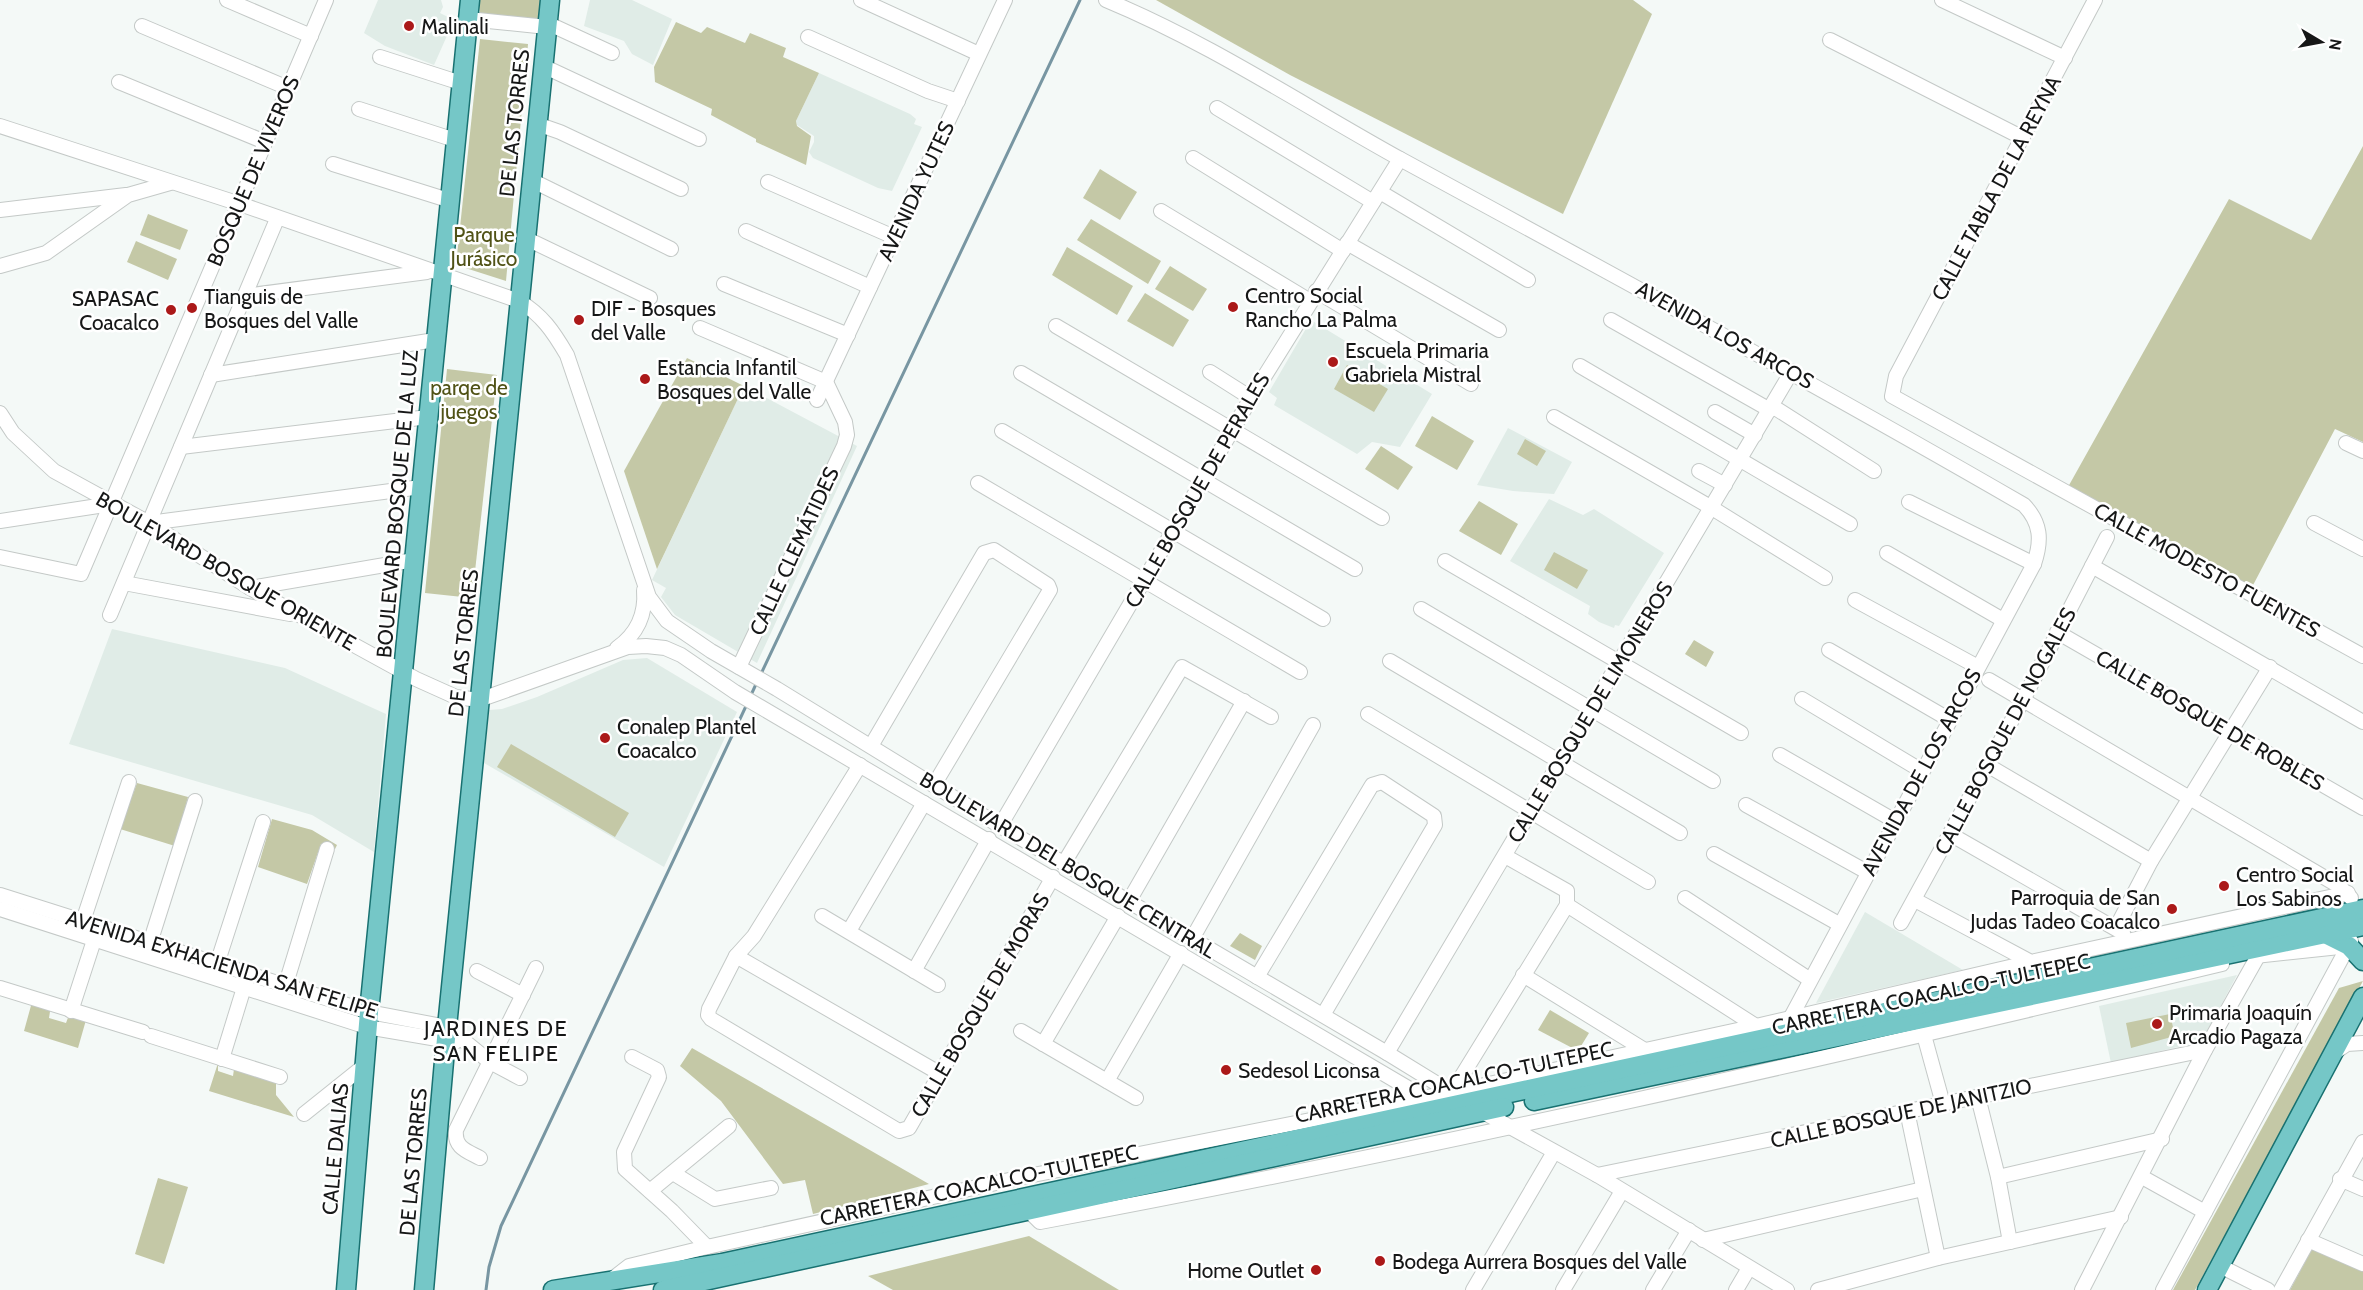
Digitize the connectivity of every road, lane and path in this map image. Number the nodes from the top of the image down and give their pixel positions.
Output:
1 (227, 0) edge
2 (326, 0) edge
3 (470, 0) edge
4 (550, 0) edge
5 (861, 0) edge
6 (1005, 0) edge
7 (1106, 0) edge
8 (1942, 0) edge
9 (2096, 0) edge
10 (468, 19) junction
11 (547, 25) junction
12 (142, 26) dead end
13 (311, 36) junction
14 (808, 37) dead end
15 (1830, 40) dead end
16 (612, 53) dead end
17 (979, 54) junction
18 (380, 57) dead end
19 (2065, 58) junction
20 (543, 66) junction
21 (119, 82) dead end
22 (461, 83) junction
23 (288, 88) junction
24 (958, 101) junction
25 (1216, 108) dead end
26 (359, 109) dead end
27 (537, 124) junction
28 (0, 126) edge
29 (21, 133) junction
30 (0, 136) edge
31 (2023, 138) junction
32 (699, 139) dead end
33 (455, 140) junction
34 (265, 142) junction
35 (1193, 158) dead end
36 (1400, 159) junction
37 (333, 164) dead end
38 (531, 180) junction
39 (768, 182) dead end
40 (172, 183) junction
41 (681, 189) dead end
42 (128, 195) junction
43 (1376, 197) junction
44 (448, 200) junction
45 (240, 204) junction
46 (0, 210) edge
47 (1161, 211) dead end
48 (277, 219) junction
49 (746, 231) dead end
50 (894, 237) junction
51 (525, 238) junction
52 (1345, 247) junction
53 (671, 249) dead end
54 (0, 266) edge
55 (435, 273) junction
56 (1528, 280) dead end
57 (724, 285) dead end
58 (870, 287) junction
59 (244, 296) junction
60 (1313, 296) junction
61 (650, 297) dead end
62 (519, 301) junction
63 (1611, 320) dead end
64 (1056, 326) dead end
65 (700, 328) dead end
66 (1498, 330) dead end
67 (848, 334) junction
68 (435, 340) junction
69 (1580, 366) dead end
70 (1792, 371) junction
71 (1210, 372) dead end
72 (1021, 373) dead end
73 (212, 375) junction
74 (1896, 376) joint
75 (826, 382) junction
76 (1471, 384) dead end
77 (1251, 398) junction
78 (817, 400) dead end
79 (1771, 408) junction
80 (1715, 412) dead end
81 (0, 413) edge
82 (428, 417) junction
83 (1554, 417) dead end
84 (1232, 430) junction
85 (1002, 431) dead end
86 (1755, 435) junction
87 (2346, 443) dead end
88 (181, 447) junction
89 (2363, 451) edge
90 (1741, 459) junction
91 (1699, 471) dead end
92 (1874, 471) dead end
93 (1203, 479) junction
94 (978, 483) dead end
95 (1725, 485) junction
96 (421, 487) junction
97 (1909, 502) dead end
98 (111, 504) junction
99 (1712, 508) junction
100 (1382, 518) dead end
101 (0, 521) edge
102 (2314, 523) dead end
103 (149, 524) junction
104 (1850, 524) dead end
105 (2038, 525) joint
106 (1173, 531) junction
107 (2107, 537) dead end
108 (2363, 549) edge
109 (1887, 553) dead end
110 (0, 557) edge
111 (414, 560) junction
112 (1445, 561) dead end
113 (2034, 564) junction
114 (2092, 566) junction
115 (1355, 569) dead end
116 (1825, 578) dead end
117 (1144, 580) junction
118 (644, 582) junction
119 (124, 583) junction
120 (250, 588) junction
121 (1856, 600) dead end
122 (1421, 609) dead end
123 (110, 615) dead end
124 (302, 616) junction
125 (1323, 619) dead end
126 (2003, 620) junction
127 (2057, 632) junction
128 (1828, 650) dead end
129 (608, 654) junction
130 (2363, 656) edge
131 (1390, 661) dead end
132 (1619, 662) junction
133 (1978, 667) junction
134 (2270, 667) junction
135 (743, 669) junction
136 (403, 672) junction
137 (1300, 672) dead end
138 (1989, 680) dead end
139 (1802, 699) dead end
140 (479, 700) junction
141 (2023, 700) junction
142 (1244, 701) junction
143 (1592, 709) junction
144 (1368, 714) dead end
145 (1271, 717) dead end
146 (1950, 720) junction
147 (2363, 722) edge
148 (1313, 725) dead end
149 (845, 732) junction
150 (1741, 734) dead end
151 (2230, 734) junction
152 (871, 746) junction
153 (836, 750) junction
154 (1780, 755) dead end
155 (1561, 762) junction
156 (860, 765) junction
157 (1987, 765) junction
158 (1922, 771) junction
159 (1713, 781) dead end
160 (129, 782) dead end
161 (934, 785) junction
162 (2190, 798) junction
163 (195, 801) dead end
164 (924, 803) junction
165 (1746, 805) dead end
166 (2363, 808) edge
167 (1531, 812) junction
168 (1895, 821) junction
169 (263, 822) dead end
170 (1000, 826) junction
171 (1680, 833) dead end
172 (1950, 834) junction
173 (989, 839) junction
174 (327, 849) dead end
175 (1714, 854) dead end
176 (1505, 856) junction
177 (2151, 861) junction
178 (1064, 863) junction
179 (1867, 872) junction
180 (1053, 878) junction
181 (1093, 880) junction
182 (1648, 882) dead end
183 (2348, 893) junction
184 (0, 895) edge
185 (1084, 896) junction
186 (1685, 898) dead end
187 (1915, 900) junction
188 (1129, 901) junction
189 (1567, 905) junction
190 (0, 909) edge
191 (822, 916) dead end
192 (1118, 916) junction
193 (2360, 918) edge
194 (83, 921) junction
195 (1901, 923) dead end
196 (1839, 924) junction
197 (2116, 928) junction
198 (849, 931) junction
199 (96, 933) junction
200 (2323, 933) junction
201 (1192, 939) junction
202 (2135, 941) junction
203 (150, 943) junction
204 (2349, 946) junction
205 (1181, 953) junction
206 (736, 956) junction
207 (2258, 956) junction
208 (2363, 961) edge
209 (2031, 962) junction
210 (217, 964) junction
211 (536, 968) dead end
212 (477, 971) dead end
213 (914, 971) junction
214 (1523, 975) junction
215 (1257, 977) junction
216 (1809, 979) junction
217 (246, 981) junction
218 (938, 985) dead end
219 (285, 987) junction
220 (0, 988) edge
221 (523, 994) junction
222 (2363, 997) edge
223 (71, 1011) junction
224 (1323, 1015) junction
225 (1791, 1017) junction
226 (368, 1020) junction
227 (1756, 1026) junction
228 (1022, 1031) dead end
229 (1354, 1033) junction
230 (446, 1034) junction
231 (1924, 1035) junction
232 (2363, 1043) edge
233 (1043, 1044) junction
234 (1643, 1049) junction
235 (2205, 1050) junction
236 (1344, 1051) junction
237 (1387, 1053) junction
238 (2332, 1055) junction
239 (632, 1057) dead end
240 (222, 1059) junction
241 (490, 1062) junction
242 (364, 1066) junction
243 (939, 1073) junction
244 (280, 1077) dead end
245 (520, 1078) dead end
246 (1107, 1081) junction
247 (1424, 1097) junction
248 (1978, 1097) junction
249 (1136, 1098) dead end
250 (1943, 1104) junction
251 (1466, 1105) junction
252 (1906, 1111) junction
253 (304, 1114) dead end
254 (729, 1126) dead end
255 (1513, 1126) junction
256 (2162, 1139) junction
257 (2363, 1142) edge
258 (1554, 1152) junction
259 (480, 1158) dead end
260 (673, 1173) junction
261 (1597, 1175) junction
262 (1998, 1177) junction
263 (2142, 1177) junction
264 (2340, 1179) junction
265 (771, 1188) dead end
266 (1923, 1189) junction
267 (2363, 1189) edge
268 (650, 1191) junction
269 (1622, 1191) junction
270 (1029, 1211) junction
271 (2205, 1212) junction
272 (2121, 1216) junction
273 (1689, 1230) junction
274 (1704, 1240) junction
275 (2308, 1240) junction
276 (2010, 1242) junction
277 (707, 1247) junction
278 (1938, 1258) junction
279 (2363, 1264) edge
280 (2220, 1266) junction
281 (1749, 1268) junction
282 (729, 1283) edge
283 (617, 1287) edge
284 (346, 1290) edge
285 (424, 1290) edge
286 (553, 1290) edge
287 (663, 1290) edge
288 (1473, 1290) edge
289 (1563, 1290) edge
290 (1653, 1290) edge
291 (1736, 1290) edge
292 (1786, 1290) edge
293 (1818, 1290) edge
294 (2082, 1290) edge
295 (2163, 1290) edge
296 (2207, 1290) edge
297 (2268, 1290) edge
298 (2281, 1290) edge

1 - 13 street
2 - 13 street, BOSQUE DE VIVEROS
3 - 10 main road, BOULEVARD BOSQUE DE LA LUZ
4 - 11 main road, DE LAS TORRES
5 - 17 street
6 - 17 street, AVENIDA YUTES
7 - 36 street, AVENIDA LOS ARCOS
8 - 19 street
9 - 19 street, CALLE TABLA DE LA REYNA
10 - 11 street
10 - 22 main road, BOULEVARD BOSQUE DE LA LUZ
11 - 16 street
11 - 20 main road, DE LAS TORRES
12 - 23 street
13 - 23 street, BOSQUE DE VIVEROS
14 - 24 street
15 - 31 street
17 - 24 street, AVENIDA YUTES
18 - 22 street
19 - 31 street, CALLE TABLA DE LA REYNA
20 - 27 main road, DE LAS TORRES
20 - 32 street
21 - 34 street
22 - 33 main road, BOULEVARD BOSQUE DE LA LUZ
23 - 34 street, BOSQUE DE VIVEROS
24 - 50 street, AVENIDA YUTES
25 - 43 street
26 - 33 street
27 - 38 main road, DE LAS TORRES
27 - 41 street
28 - 29 street
29 - 30 street
29 - 40 street
31 - 74 street, CALLE TABLA DE LA REYNA
33 - 44 main road, BOULEVARD BOSQUE DE LA LUZ
34 - 45 street, BOSQUE DE VIVEROS
35 - 52 street
36 - 43 street, CALLE BOSQUE DE PERALES
36 - 70 street, AVENIDA LOS ARCOS
37 - 44 street
38 - 51 main road, DE LAS TORRES
38 - 53 street
39 - 50 street
40 - 42 street
40 - 45 street
42 - 46 street
42 - 54 street
43 - 52 street, CALLE BOSQUE DE PERALES
43 - 56 street
44 - 55 main road, BOULEVARD BOSQUE DE LA LUZ
45 - 48 street
45 - 98 street, BOSQUE DE VIVEROS
47 - 60 street
48 - 55 street
48 - 59 street, BOSQUE DE VIVEROS
49 - 58 street
50 - 58 street, AVENIDA YUTES
51 - 61 street
51 - 62 main road, DE LAS TORRES
52 - 60 street, CALLE BOSQUE DE PERALES
52 - 66 street
55 - 59 street
55 - 62 street
55 - 68 main road, BOULEVARD BOSQUE DE LA LUZ
57 - 67 street
58 - 67 street, AVENIDA YUTES
59 - 73 street, BOSQUE DE VIVEROS
60 - 76 street
60 - 77 street, CALLE BOSQUE DE PERALES
62 - 118 street
62 - 140 main road, DE LAS TORRES
63 - 79 street
64 - 84 street
65 - 75 street
67 - 75 street, AVENIDA YUTES
68 - 73 street
68 - 82 main road, BOULEVARD BOSQUE DE LA LUZ
69 - 90 street
70 - 79 street, CALLE BOSQUE DE LIMONEROS
70 - 105 street, AVENIDA LOS ARCOS
71 - 77 street
72 - 93 street
73 - 88 street, BOSQUE DE VIVEROS
74 - 130 street, CALLE MODESTO FUENTES
75 - 78 street, AVENIDA YUTES
75 - 135 street, CALLE CLEMÁTIDES
77 - 84 street, CALLE BOSQUE DE PERALES
79 - 86 street, CALLE BOSQUE DE LIMONEROS
79 - 92 street
80 - 86 street
81 - 98 street, BOULEVARD BOSQUE ORIENTE
82 - 88 street
82 - 96 main road, BOULEVARD BOSQUE DE LA LUZ
83 - 99 street
84 - 93 street, CALLE BOSQUE DE PERALES
84 - 100 street
85 - 106 street
86 - 90 street, CALLE BOSQUE DE LIMONEROS
87 - 89 street
88 - 103 street, BOSQUE DE VIVEROS
90 - 95 street, CALLE BOSQUE DE LIMONEROS
90 - 104 street
91 - 95 street
93 - 106 street, CALLE BOSQUE DE PERALES
93 - 115 street
94 - 117 street
95 - 99 street, CALLE BOSQUE DE LIMONEROS
96 - 103 street
96 - 111 main road, BOULEVARD BOSQUE DE LA LUZ
97 - 113 street
98 - 101 street
98 - 103 street, BOULEVARD BOSQUE ORIENTE
98 - 110 street, BOSQUE DE VIVEROS
99 - 116 street
99 - 132 street, CALLE BOSQUE DE LIMONEROS
102 - 108 street
103 - 119 street, BOSQUE DE VIVEROS
103 - 120 street, BOULEVARD BOSQUE ORIENTE
105 - 113 street, AVENIDA DE LOS ARCOS
106 - 117 street, CALLE BOSQUE DE PERALES
106 - 125 street
107 - 114 street, CALLE BOSQUE DE NOGALES
109 - 126 street
111 - 120 street
111 - 136 main road, BOULEVARD BOSQUE DE LA LUZ
112 - 132 street
113 - 126 street, AVENIDA DE LOS ARCOS
114 - 127 street, CALLE BOSQUE DE NOGALES
114 - 134 street
117 - 137 street
117 - 170 street, CALLE BOSQUE DE PERALES
118 - 129 street
118 - 135 street, BOULEVARD DEL BOSQUE CENTRAL
119 - 123 street, BOSQUE DE VIVEROS
119 - 124 street
120 - 124 street, BOULEVARD BOSQUE ORIENTE
121 - 133 street
122 - 143 street
124 - 136 street, BOULEVARD BOSQUE ORIENTE
126 - 133 street, AVENIDA DE LOS ARCOS
127 - 141 street, CALLE BOSQUE DE NOGALES
127 - 151 street, CALLE BOSQUE DE ROBLES
128 - 146 street
129 - 140 street, BOULEVARD BOSQUE ORIENTE
129 - 153 street, BOULEVARD DEL BOSQUE CENTRAL
131 - 155 street
132 - 143 street, CALLE BOSQUE DE LIMONEROS
132 - 150 street
133 - 146 street, AVENIDA DE LOS ARCOS
134 - 147 street
134 - 151 street
135 - 149 street, BOULEVARD DEL BOSQUE CENTRAL
136 - 140 street, BOULEVARD BOSQUE ORIENTE
136 - 226 main road, BOULEVARD BOSQUE DE LA LUZ
138 - 141 street
139 - 158 street
140 - 230 main road, DE LAS TORRES
141 - 157 street, CALLE BOSQUE DE NOGALES
141 - 162 street
142 - 145 street
142 - 178 street
142 - 188 street
143 - 155 street, CALLE BOSQUE DE LIMONEROS
143 - 159 street
144 - 167 street
146 - 158 street, AVENIDA DE LOS ARCOS
148 - 201 street
149 - 152 street, BOULEVARD DEL BOSQUE CENTRAL
149 - 153 street
151 - 162 street
151 - 166 street, CALLE BOSQUE DE ROBLES
152 - 161 street, BOULEVARD DEL BOSQUE CENTRAL
152 - 161 street
153 - 156 street, BOULEVARD DEL BOSQUE CENTRAL
154 - 168 street
155 - 167 street, CALLE BOSQUE DE LIMONEROS
155 - 171 street
156 - 164 street, BOULEVARD DEL BOSQUE CENTRAL
156 - 206 street
157 - 172 street, CALLE BOSQUE DE NOGALES
157 - 177 street
158 - 168 street, AVENIDA DE LOS ARCOS
160 - 194 street
161 - 170 street, BOULEVARD DEL BOSQUE CENTRAL
162 - 177 street
162 - 183 street
163 - 203 street
164 - 173 street, BOULEVARD DEL BOSQUE CENTRAL
164 - 198 street
165 - 179 street
167 - 176 street, CALLE BOSQUE DE LIMONEROS
167 - 182 street
168 - 179 street, AVENIDA DE LOS ARCOS
169 - 210 street
170 - 178 street, BOULEVARD DEL BOSQUE CENTRAL
172 - 187 street, CALLE BOSQUE DE NOGALES
172 - 197 street
173 - 180 street, BOULEVARD DEL BOSQUE CENTRAL
173 - 213 street
174 - 219 street
175 - 196 street
176 - 189 street
176 - 237 street, CALLE BOSQUE DE LIMONEROS
177 - 197 street
178 - 181 street, BOULEVARD DEL BOSQUE CENTRAL
179 - 196 street, AVENIDA DE LOS ARCOS
180 - 185 street, BOULEVARD DEL BOSQUE CENTRAL
180 - 243 street, CALLE BOSQUE DE MORAS
181 - 185 street
181 - 188 street, BOULEVARD DEL BOSQUE CENTRAL
183 - 193 street
183 - 202 street
184 - 194 street, AVENIDA EXHACIENDA SAN FELIPE
185 - 192 street, BOULEVARD DEL BOSQUE CENTRAL
186 - 216 street
187 - 195 street, CALLE BOSQUE DE NOGALES
187 - 209 street
188 - 201 street, BOULEVARD DEL BOSQUE CENTRAL
189 - 214 street
189 - 227 street
190 - 199 street, AVENIDA EXHACIENDA SAN FELIPE
191 - 198 street
192 - 205 street, BOULEVARD DEL BOSQUE CENTRAL
192 - 233 street
193 - 200 main road, CARRETERA COACALCO-TULTEPEC
193 - 204 street
193 - 251 main road, CARRETERA COACALCO-TULTEPEC
194 - 199 street, AVENIDA EXHACIENDA SAN FELIPE
196 - 216 street, AVENIDA DE LOS ARCOS
197 - 202 street
198 - 213 street
199 - 203 street, AVENIDA EXHACIENDA SAN FELIPE
199 - 217 street, AVENIDA EXHACIENDA SAN FELIPE
199 - 223 street
200 - 204 main road
200 - 251 main road, CARRETERA COACALCO-TULTEPEC
201 - 215 street, BOULEVARD DEL BOSQUE CENTRAL
202 - 209 street
203 - 210 street, AVENIDA EXHACIENDA SAN FELIPE
204 - 207 street
204 - 208 main road
204 - 271 street
205 - 236 street, BOULEVARD DEL BOSQUE CENTRAL
205 - 246 street
206 - 243 street
206 - 243 street, CALLE BOSQUE DE MORAS
207 - 231 street
207 - 235 street
209 - 225 street
210 - 217 street, AVENIDA EXHACIENDA SAN FELIPE
211 - 221 street
212 - 221 street
213 - 218 street
214 - 234 street
214 - 251 street
215 - 224 street, BOULEVARD DEL BOSQUE CENTRAL
215 - 224 street
216 - 225 street, AVENIDA DE LOS ARCOS
217 - 219 street, AVENIDA EXHACIENDA SAN FELIPE
217 - 226 street, AVENIDA EXHACIENDA SAN FELIPE
217 - 240 street
219 - 226 street, AVENIDA EXHACIENDA SAN FELIPE
220 - 223 street
221 - 241 street
222 - 238 main road
223 - 240 street
224 - 229 street, BOULEVARD DEL BOSQUE CENTRAL
225 - 227 street
226 - 230 street, AVENIDA EXHACIENDA SAN FELIPE
226 - 242 main road, CALLE DALIAS
227 - 234 street
228 - 233 street
229 - 236 street
229 - 237 street, BOULEVARD DEL BOSQUE CENTRAL
230 - 241 street, AVENIDA EXHACIENDA SAN FELIPE
230 - 285 main road, DE LAS TORRES
231 - 250 street
231 - 255 street
232 - 238 street
233 - 246 street
234 - 251 street
235 - 248 street, CALLE BOSQUE DE JANITZIO
235 - 256 street
236 - 247 street, BOULEVARD DEL BOSQUE CENTRAL
237 - 251 street, BOULEVARD DEL BOSQUE CENTRAL
238 - 280 main road
239 - 268 street
240 - 244 street
241 - 245 street
241 - 259 street
242 - 253 street
242 - 284 main road, CALLE DALIAS
246 - 249 street
247 - 251 street, BOULEVARD DEL BOSQUE CENTRAL
247 - 277 street
248 - 250 street, CALLE BOSQUE DE JANITZIO
248 - 262 street
250 - 252 street, CALLE BOSQUE DE JANITZIO
251 - 255 street, BOULEVARD DEL BOSQUE CENTRAL
251 - 270 main road, CARRETERA COACALCO-TULTEPEC
251 - 283 main road, CARRETERA COACALCO-TULTEPEC
252 - 261 street, CALLE BOSQUE DE JANITZIO
252 - 266 street
254 - 260 street
255 - 258 street, BOULEVARD DEL BOSQUE CENTRAL
255 - 270 street
256 - 262 street
256 - 263 street
257 - 264 street
258 - 261 street, BOULEVARD DEL BOSQUE CENTRAL
258 - 288 street
260 - 265 street
260 - 268 street
261 - 269 street, BOULEVARD DEL BOSQUE CENTRAL
262 - 276 street
263 - 271 street
263 - 272 street
264 - 267 street
264 - 275 street
266 - 274 street
266 - 278 street
268 - 277 street
269 - 273 street, BOULEVARD DEL BOSQUE CENTRAL
269 - 289 street
270 - 282 main road, CARRETERA COACALCO-TULTEPEC
271 - 295 street
272 - 276 street
272 - 294 street
273 - 274 street, BOULEVARD DEL BOSQUE CENTRAL
273 - 290 street
274 - 281 street, BOULEVARD DEL BOSQUE CENTRAL
275 - 279 street
275 - 298 street
276 - 278 street
277 - 283 street
278 - 293 street
280 - 296 main road
280 - 297 street
281 - 291 street
281 - 292 street, BOULEVARD DEL BOSQUE CENTRAL
282 - 287 main road, CARRETERA COACALCO-TULTEPEC
283 - 286 main road, CARRETERA COACALCO-TULTEPEC

